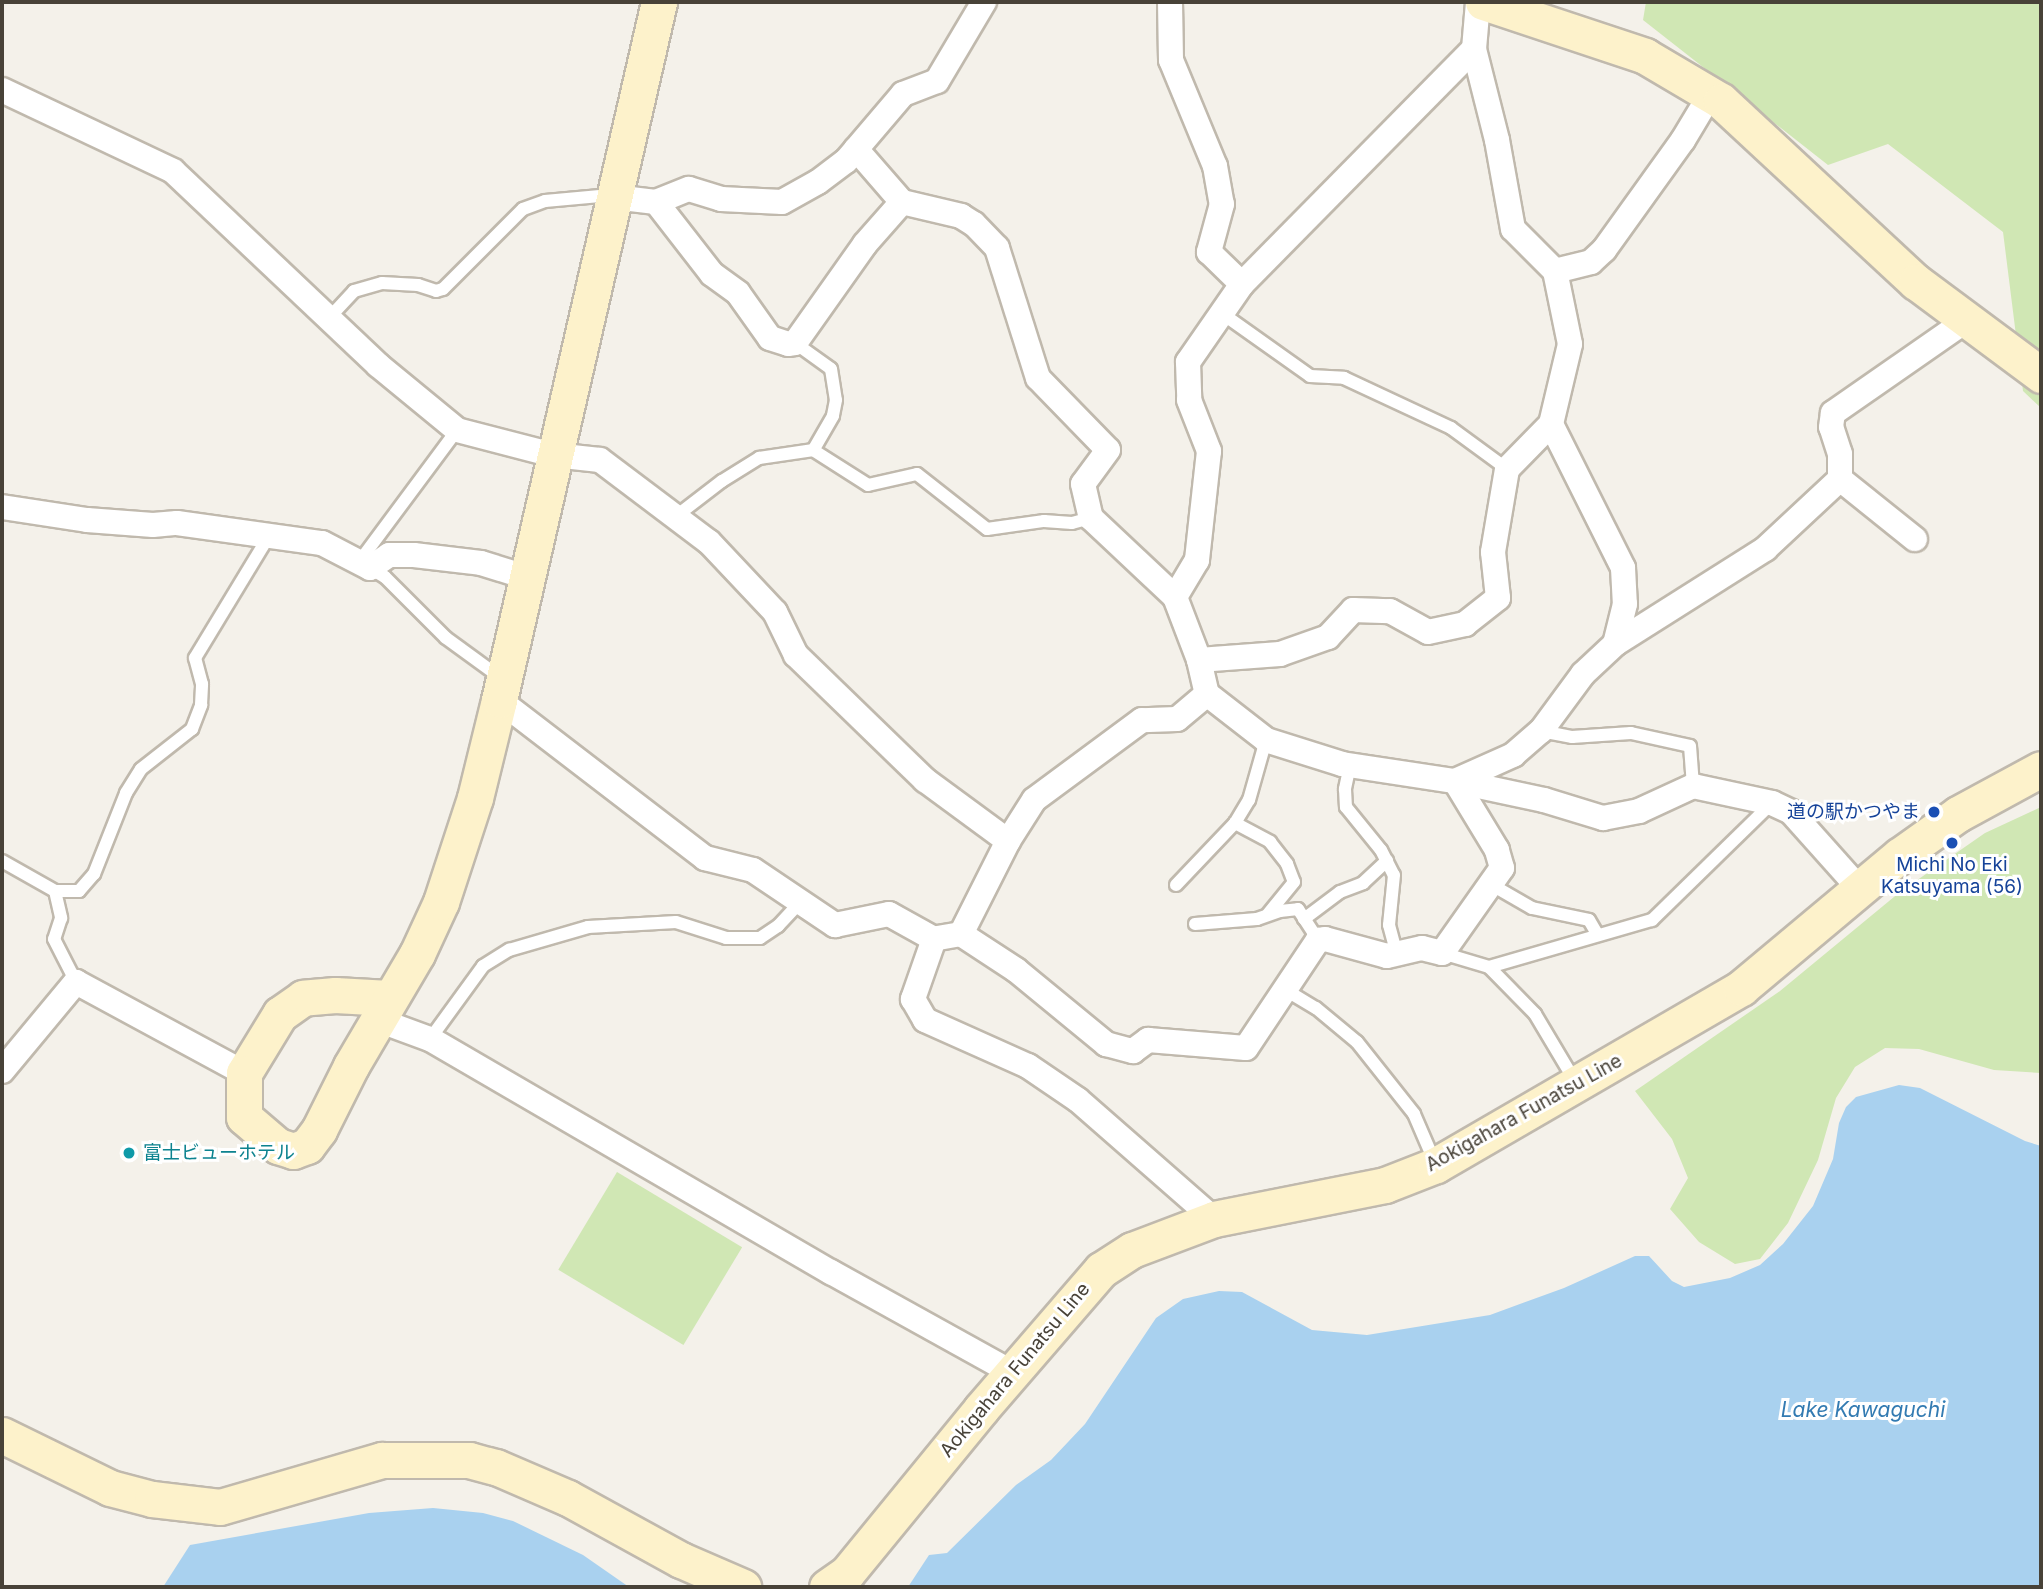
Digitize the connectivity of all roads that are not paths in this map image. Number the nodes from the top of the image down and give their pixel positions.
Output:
1 (659, 2) edge
2 (984, 2) edge
3 (1170, 2) edge
4 (1478, 2) edge
5 (1483, 2) edge
6 (1474, 49) junction
7 (2, 90) edge
8 (1710, 95) junction
9 (856, 149) junction
10 (614, 196) junction
11 (656, 202) junction
12 (902, 202) junction
13 (1555, 271) junction
14 (1242, 284) junction
15 (1220, 312) junction
16 (329, 318) junction
17 (1967, 320) junction
18 (795, 342) junction
19 (2041, 376) edge
20 (1551, 424) junction
21 (457, 430) junction
22 (813, 450) junction
23 (554, 455) junction
24 (1507, 469) junction
25 (1840, 479) junction
26 (2, 507) edge
27 (675, 517) junction
28 (1091, 518) junction
29 (269, 536) junction
30 (1915, 539) dead end
31 (365, 565) junction
32 (526, 577) junction
33 (1175, 597) junction
34 (1615, 644) junction
35 (1199, 660) junction
36 (501, 690) junction
37 (1207, 694) junction
38 (1541, 731) junction
39 (1266, 740) junction
40 (1350, 765) junction
41 (2041, 769) edge
42 (1455, 781) junction
43 (1693, 786) junction
44 (1772, 803) junction
45 (1235, 823) junction
46 (1008, 841) junction
47 (2, 861) edge
48 (1387, 861) junction
49 (1176, 885) dead end
50 (1492, 885) junction
51 (1858, 887) junction
52 (55, 891) junction
53 (800, 902) junction
54 (1268, 915) junction
55 (1304, 919) junction
56 (1195, 923) dead end
57 (1597, 933) junction
58 (961, 934) junction
59 (934, 939) junction
60 (1318, 940) junction
61 (1443, 953) junction
62 (1397, 954) junction
63 (1489, 967) junction
64 (76, 982) junction
65 (1283, 989) junction
66 (384, 1009) junction
67 (430, 1039) junction
68 (2, 1071) edge
69 (244, 1073) junction
70 (1576, 1085) junction
71 (1436, 1165) junction
72 (1214, 1219) junction
73 (1013, 1373) junction
74 (2, 1435) edge
75 (743, 1587) edge
76 (827, 1587) edge

1 - 10 main road
2 - 9 street
3 - 14 street
4 - 6 street
5 - 8 main road
6 - 13 street
6 - 14 street
7 - 16 street
8 - 13 street
8 - 17 main road
9 - 11 street
9 - 12 street
10 - 11 street
10 - 16 lane
10 - 23 main road
11 - 18 street
12 - 18 street
12 - 28 street
13 - 20 street
14 - 15 street
15 - 24 lane
15 - 33 street
16 - 21 street
17 - 19 main road
17 - 25 street
18 - 22 lane
20 - 24 street
20 - 34 street
21 - 23 street
21 - 31 lane
22 - 27 lane
22 - 28 lane
23 - 27 street
23 - 32 main road
24 - 35 street
25 - 30 street
25 - 34 street
26 - 29 street
27 - 46 street
28 - 33 street
29 - 31 street
29 - 52 lane
31 - 32 street
31 - 36 lane
32 - 36 main road
33 - 35 street
34 - 38 street
35 - 37 street
36 - 53 street
36 - 66 main road
37 - 39 street
37 - 46 street
38 - 42 street
38 - 43 lane
39 - 40 street
39 - 45 lane
40 - 42 street
40 - 48 lane
41 - 51 main road, Aokigahara Funatsu Line
42 - 43 street
42 - 50 street
43 - 44 street
44 - 51 street
44 - 57 lane
45 - 49 lane
45 - 54 lane
46 - 58 street
47 - 52 lane
48 - 55 lane
48 - 62 lane
50 - 57 lane
50 - 61 street
51 - 70 main road, Aokigahara Funatsu Line
52 - 64 lane
53 - 59 street
53 - 67 lane
54 - 55 lane
54 - 56 lane
55 - 60 lane
57 - 63 lane
58 - 59 street
58 - 65 street
59 - 72 street
60 - 62 street
60 - 65 street
61 - 62 street
61 - 63 lane
63 - 70 lane
64 - 68 street
64 - 69 street
65 - 71 lane
66 - 67 street
66 - 69 main road
66 - 69 main road
67 - 73 street
70 - 71 main road, Aokigahara Funatsu Line
71 - 72 main road, Aokigahara Funatsu Line
72 - 73 main road, Aokigahara Funatsu Line
73 - 76 main road, Aokigahara Funatsu Line
74 - 75 main road

